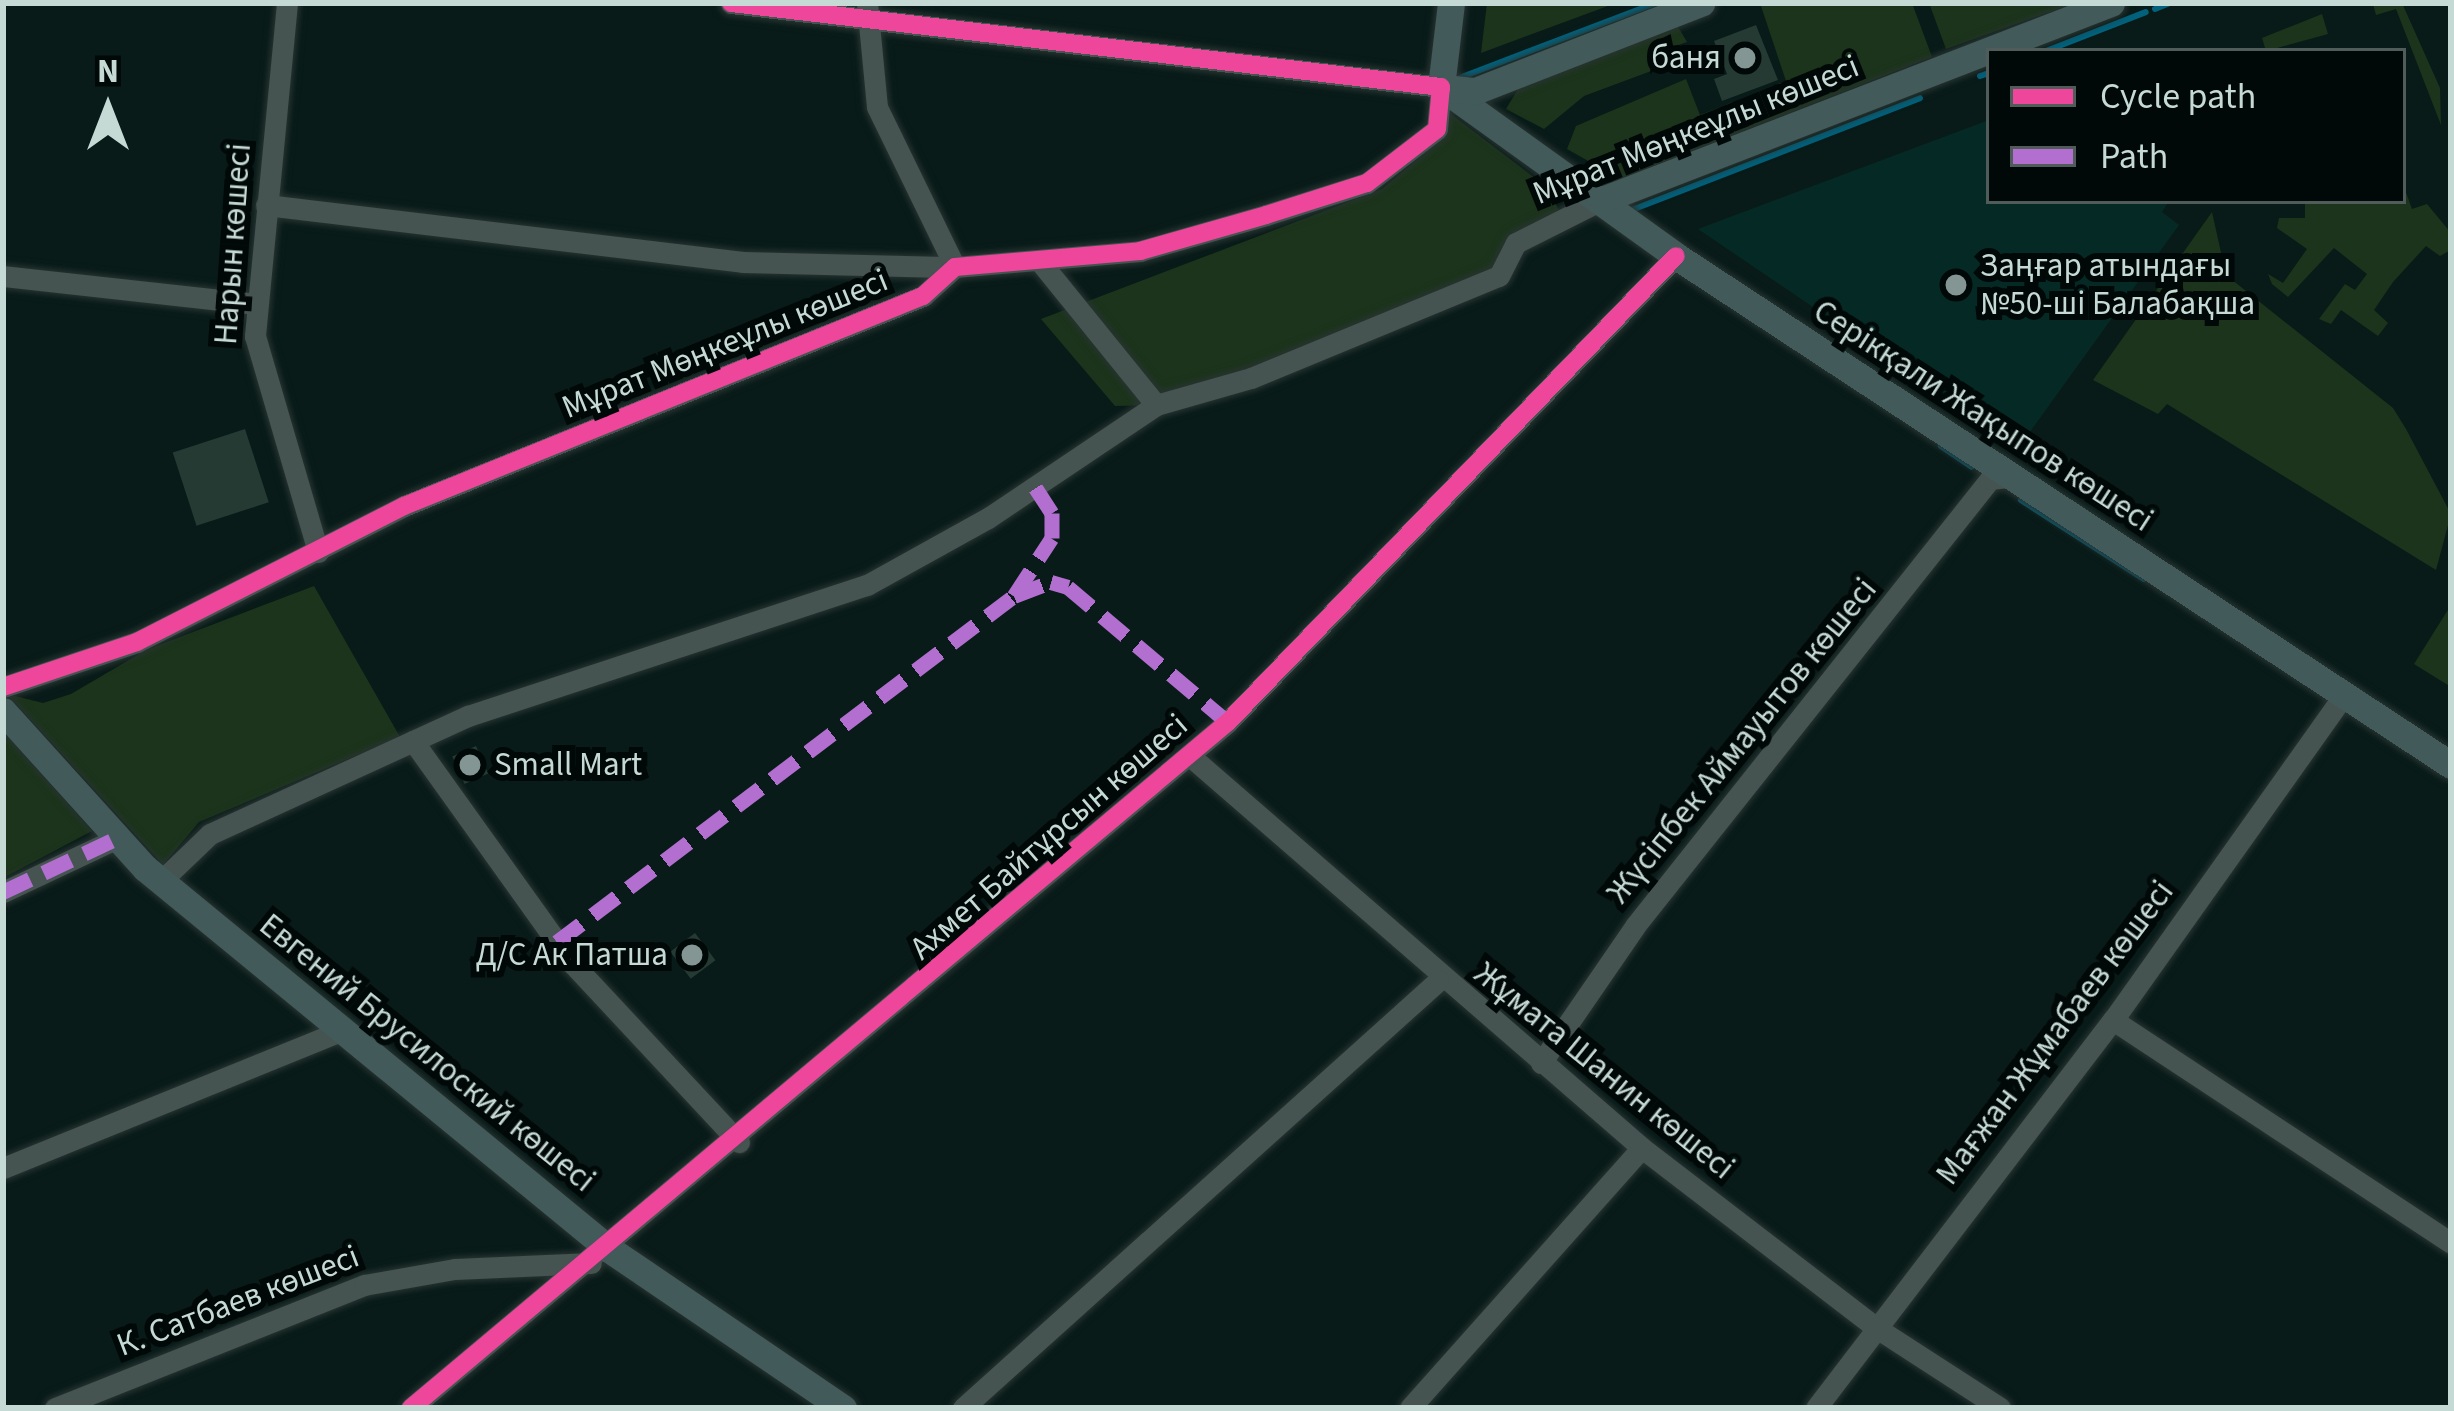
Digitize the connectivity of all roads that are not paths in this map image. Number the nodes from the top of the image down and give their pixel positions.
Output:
1 (287, 3) edge
2 (730, 3) edge
3 (1451, 3) edge
4 (1701, 3) edge
5 (2110, 3) edge
6 (866, 10) edge
7 (1994, 48) edge
8 (1986, 51) edge
9 (1497, 82) junction
10 (1441, 87) junction
11 (1483, 118) junction
12 (1599, 201) junction
13 (266, 205) junction
14 (1676, 256) junction
15 (1042, 265) junction
16 (955, 267) junction
17 (3, 276) edge
18 (255, 304) junction
19 (1156, 405) junction
20 (2008, 477) junction
21 (318, 552) junction
22 (3, 687) edge
23 (2344, 695) junction
24 (3, 711) edge
25 (413, 741) junction
26 (1190, 757) junction
27 (2451, 765) edge
28 (117, 838) junction
29 (161, 881) junction
30 (3, 892) edge
31 (1439, 980) junction
32 (2113, 1020) junction
33 (343, 1030) junction
34 (1541, 1063) junction
35 (739, 1142) junction
36 (1642, 1148) junction
37 (3, 1168) edge
38 (2451, 1243) edge
39 (600, 1257) junction
40 (1875, 1327) junction
41 (56, 1408) edge
42 (411, 1408) edge
43 (843, 1408) edge
44 (963, 1408) edge
45 (1410, 1408) edge
46 (1816, 1408) edge
47 (2000, 1408) edge

1 - 13 street, Нарын көшесі
2 - 6 street
3 - 10 main road
4 - 9 main road
5 - 7 main road, Мұрат Мөңкеұлы көшесі
6 - 10 street
6 - 16 street
8 - 12 main road, Мұрат Мөңкеұлы көшесі
9 - 10 main road
9 - 11 main road
10 - 11 main road, Серікқали Жақыпов көшесі
10 - 15 street
11 - 12 main road, Серікқали Жақыпов көшесі
12 - 14 main road, Серікқали Жақыпов көшесі
12 - 19 street, Мұрат Мөңкеұлы көшесі
13 - 16 street
13 - 18 street, Нарын көшесі
14 - 20 main road, Серікқали Жақыпов көшесі
14 - 26 street, Ахмет Байтұрсын көшесі
15 - 16 street
15 - 19 street
16 - 21 street, Мұрат Мөңкеұлы көшесі
17 - 18 street
18 - 21 street, Нарын көшесі
19 - 25 street, Мұрат Мөңкеұлы көшесі
20 - 23 main road, Серікқали Жақыпов көшесі
20 - 34 street, Жүсіпбек Аймауытов көшесі
21 - 22 street, Мұрат Мөңкеұлы көшесі
23 - 27 main road, Серікқали Жақыпов көшесі
23 - 32 street, Мағжан Жұмабаев көшесі
24 - 28 main road, Евгений Брусилоский көшесі
25 - 29 street, Мұрат Мөңкеұлы көшесі
25 - 35 street
26 - 31 street, Жұмата Шанин көшесі
26 - 35 street, Ахмет Байтұрсын көшесі
28 - 29 main road, Евгений Брусилоский көшесі
28 - 30 street
29 - 33 main road, Евгений Брусилоский көшесі
31 - 34 street, Жұмата Шанин көшесі
31 - 44 street
32 - 38 street
32 - 40 street, Мағжан Жұмабаев көшесі
33 - 37 street
33 - 39 main road, Евгений Брусилоский көшесі
34 - 36 street, Жұмата Шанин көшесі
35 - 39 street, Ахмет Байтұрсын көшесі
36 - 40 street, Жұмата Шанин көшесі
36 - 45 street
39 - 41 street, К. Сатбаев көшесі
39 - 42 street, Ахмет Байтұрсын көшесі
39 - 43 main road, Евгений Брусилоский көшесі
40 - 46 street, Мағжан Жұмабаев көшесі
40 - 47 street, Жұмата Шанин көшесі

